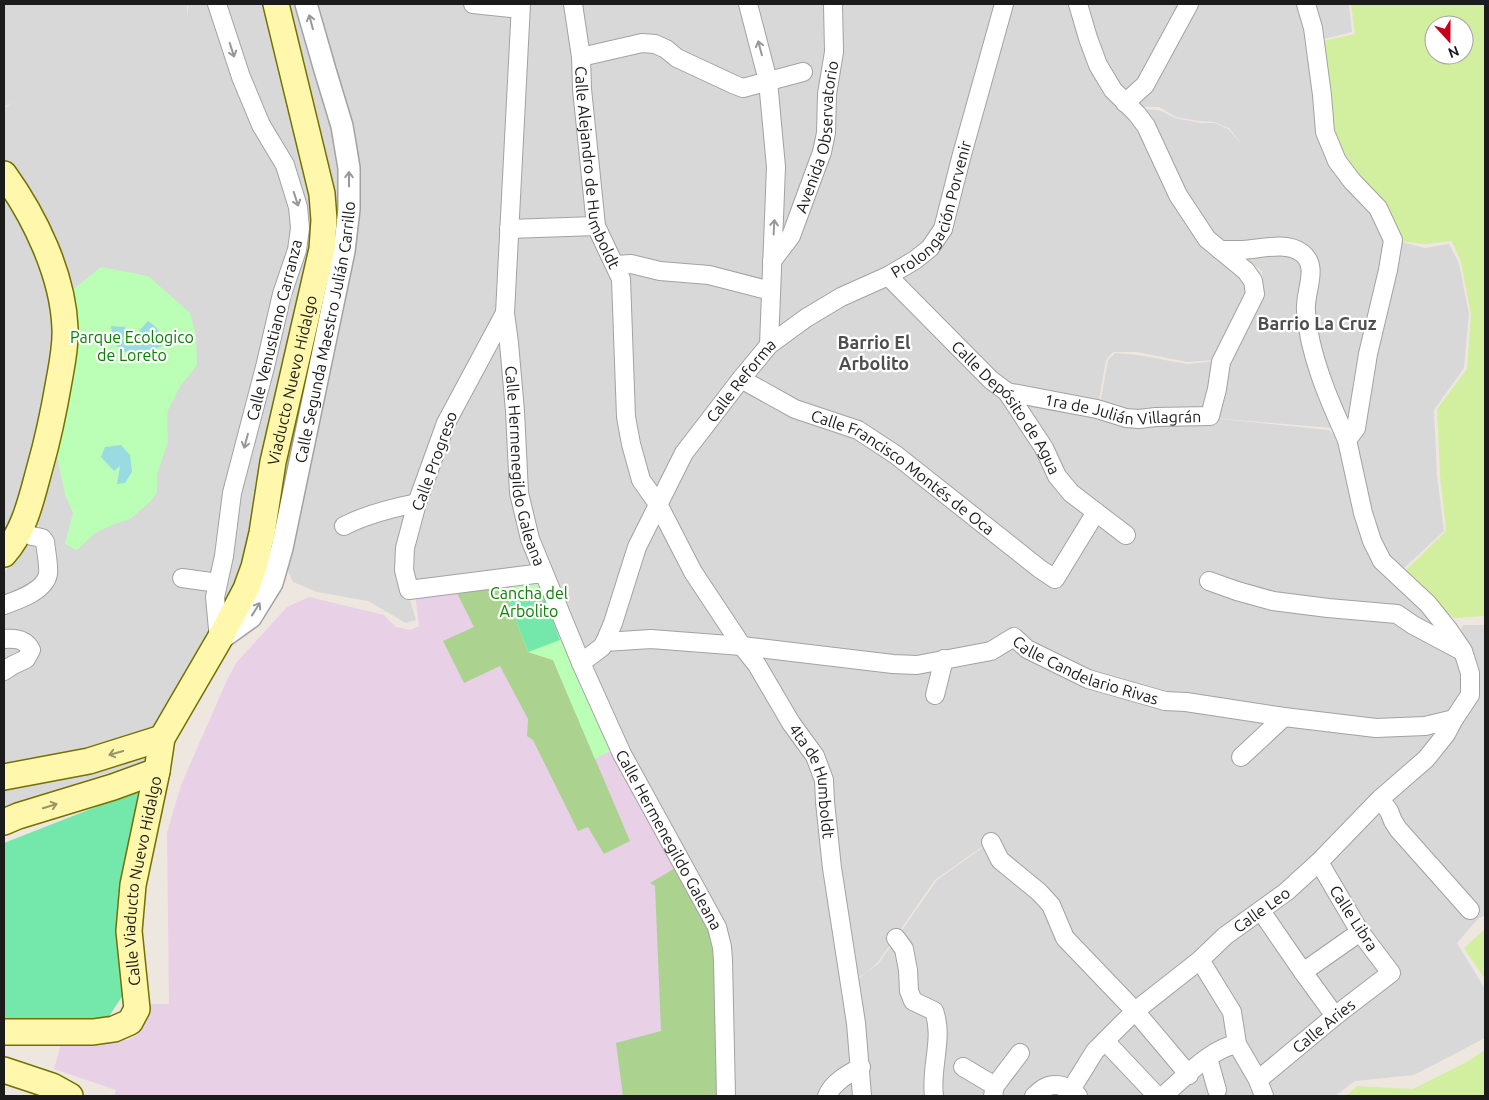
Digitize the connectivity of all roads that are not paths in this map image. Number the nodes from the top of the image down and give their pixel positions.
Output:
1 (217, 4) edge
2 (276, 4) edge
3 (306, 4) edge
4 (473, 4) edge
5 (573, 4) edge
6 (748, 4) edge
7 (833, 4) edge
8 (1004, 4) edge
9 (1078, 4) edge
10 (1189, 4) edge
11 (1306, 4) edge
12 (521, 6) edge
13 (581, 57) junction
14 (803, 72) dead end
15 (768, 81) junction
16 (1125, 103) junction
17 (4, 174) edge
18 (596, 226) junction
19 (509, 229) junction
20 (1220, 250) junction
21 (772, 261) junction
22 (614, 265) junction
23 (888, 276) junction
24 (771, 291) junction
25 (505, 312) junction
26 (769, 345) junction
27 (741, 379) junction
28 (1007, 392) junction
29 (1347, 440) junction
30 (417, 503) junction
31 (658, 504) junction
32 (1096, 512) junction
33 (344, 526) dead end
34 (20, 529) junction
35 (1126, 535) dead end
36 (4, 554) edge
37 (543, 573) junction
38 (182, 578) dead end
39 (1209, 581) dead end
40 (218, 583) junction
41 (4, 605) edge
42 (4, 639) edge
43 (219, 640) junction
44 (605, 642) junction
45 (742, 646) junction
46 (1463, 651) junction
47 (944, 659) junction
48 (582, 663) junction
49 (4, 671) edge
50 (935, 695) dead end
51 (1284, 717) junction
52 (1454, 719) junction
53 (162, 738) junction
54 (1241, 757) dead end
55 (157, 771) junction
56 (4, 777) edge
57 (1380, 800) junction
58 (4, 822) edge
59 (992, 842) dead end
60 (1320, 862) junction
61 (1470, 910) dead end
62 (1261, 911) junction
63 (1360, 932) junction
64 (896, 938) dead end
65 (1200, 960) junction
66 (1303, 972) junction
67 (1390, 973) joint
68 (1135, 1011) junction
69 (1334, 1016) junction
70 (4, 1032) edge
71 (1105, 1041) junction
72 (1237, 1044) junction
73 (1020, 1053) dead end
74 (1208, 1058) junction
75 (861, 1067) junction
76 (963, 1067) dead end
77 (4, 1070) edge
78 (1188, 1074) junction
79 (1261, 1088) edge
80 (1217, 1090) dead end
81 (994, 1091) edge
82 (1072, 1094) edge
83 (70, 1096) edge
84 (726, 1096) edge
85 (827, 1096) edge
86 (862, 1096) edge
87 (934, 1096) edge
88 (1034, 1096) edge
89 (1157, 1096) edge
90 (1163, 1096) edge

1 -> 40 street, Calle Venustiano Carranza
2 - 43 main road, Viaducto Nuevo Hidalgo
43 -> 3 street, Calle Segunda Maestro Julián Carrillo
4 - 12 street
5 - 13 street, Calle Alejandro de Humboldt
15 -> 6 street, Calle Reforma
7 - 21 street, Avenida Observatorio
8 - 23 street, Prolongación Porvenir
9 - 16 street
10 - 16 street
11 - 29 street
12 - 19 street, Calle Hermenegildo Galeana
13 - 15 street
13 - 18 street, Calle Alejandro de Humboldt
14 - 15 street
21 -> 15 street, Calle Reforma
16 - 20 street
17 - 34 main road
18 - 19 street
18 - 22 street, Calle Alejandro de Humboldt
19 - 25 street, Calle Hermenegildo Galeana
20 - 28 street, 1ra de Julián Villagrán
20 - 29 street, Calle Leo
21 - 24 street, Calle Reforma
22 - 24 street
22 - 31 street, Calle Alejandro de Humboldt
23 - 26 street, Prolongación Porvenir
23 - 28 street, Calle Depósito de Agua
24 - 26 street, Calle Reforma
25 - 30 street, Calle Progreso
25 - 37 street, Calle Hermenegildo Galeana
26 - 27 street, Calle Reforma
27 - 31 street, Calle Reforma
27 - 32 street, Calle Francisco Montés de Oca
28 - 32 street, Calle Depósito de Agua
29 - 46 street, Calle Leo
30 - 33 street
30 - 37 street, Calle Progreso
31 - 44 street, Calle Reforma
31 - 45 street, 4ta de Humboldt
32 - 35 street, Calle Depósito de Agua
34 - 36 main road
34 - 41 street
37 - 48 street, Calle Hermenegildo Galeana
38 - 40 street
39 - 46 street
40 - 43 street, Calle Venustiano Carranza
42 - 49 street
43 - 53 main road, Viaducto Nuevo Hidalgo
44 - 45 street, Calle Candelario Rivas
44 - 48 street, Calle Reforma
45 - 47 street, Calle Candelario Rivas
45 - 75 street, 4ta de Humboldt
46 - 52 street, Calle Leo
47 - 50 street
47 - 51 street, Calle Candelario Rivas
48 - 84 street, Calle Hermenegildo Galeana
51 - 52 street, Calle Candelario Rivas
51 - 54 street
52 - 57 street, Calle Leo
53 - 55 main road, Calle Viaducto Nuevo Hidalgo
53 -> 56 main road
58 -> 55 main road
55 - 70 main road, Calle Viaducto Nuevo Hidalgo
57 - 60 street, Calle Leo
57 - 61 street
59 - 68 street
60 - 62 street, Calle Leo
60 - 63 street, Calle Libra
62 - 65 street, Calle Leo
62 - 66 street
63 - 66 street
63 - 67 street, Calle Libra
64 - 87 street
65 - 68 street, Calle Leo
65 - 72 street
66 - 69 street
67 - 69 street, Calle Aries
68 - 71 street, Calle Leo
68 - 78 street
69 - 79 street, Calle Aries
71 - 82 street, Calle Leo
71 - 89 street
72 - 74 street
72 - 79 street
73 - 81 street
74 - 78 street
74 - 80 street
75 - 85 street
75 - 86 street, 4ta de Humboldt
76 - 81 street
77 - 83 main road
78 - 90 street
82 - 88 street

